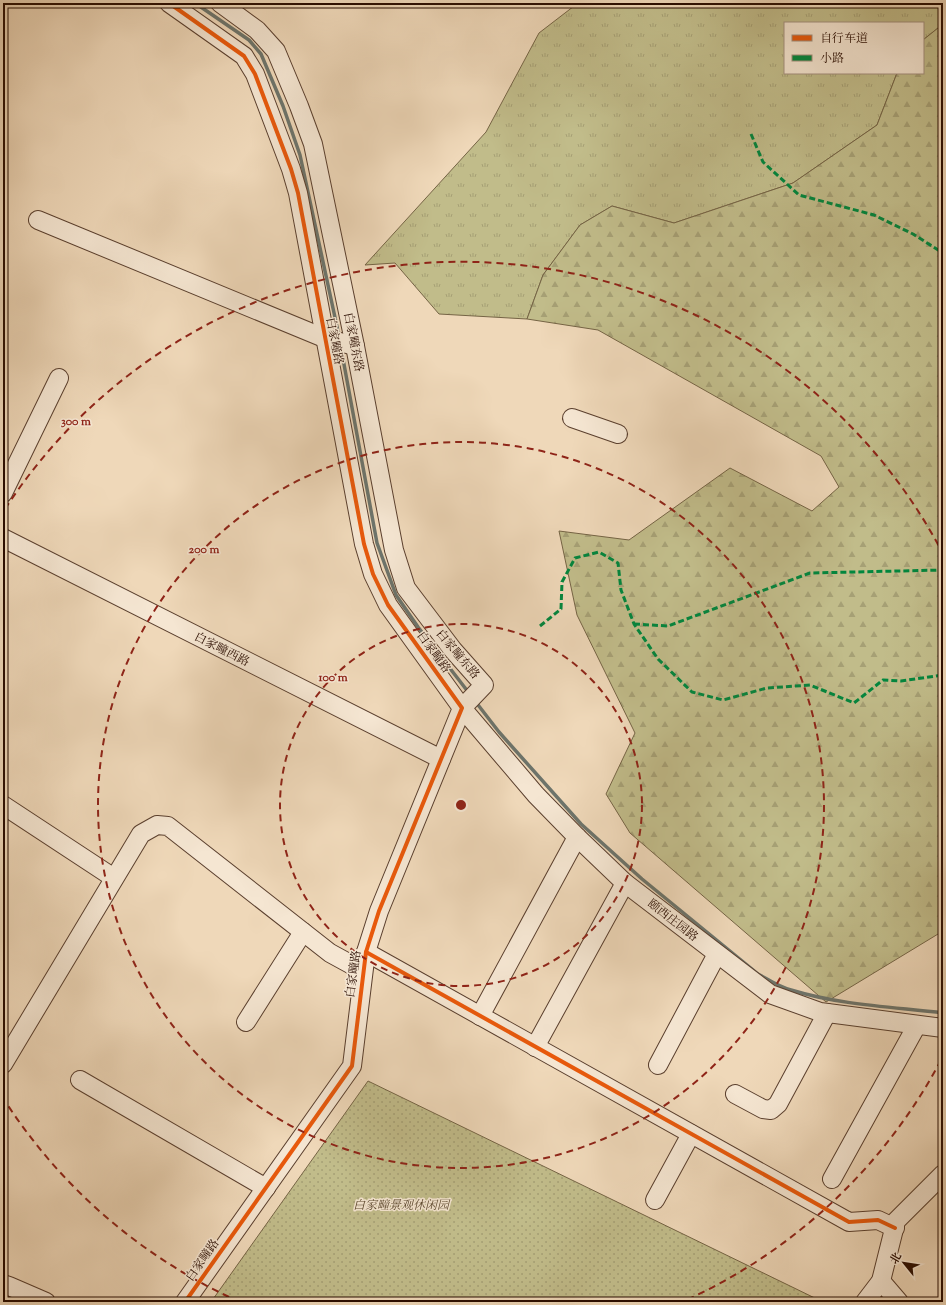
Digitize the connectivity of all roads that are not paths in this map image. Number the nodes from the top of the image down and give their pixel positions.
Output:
1 (169, 3) edge
2 (220, 3) edge
3 (239, 34) junction
4 (38, 220) dead end
5 (340, 342) junction
6 (59, 378) dead end
7 (572, 418) dead end
8 (618, 434) dead end
9 (3, 493) edge
10 (3, 538) edge
11 (473, 697) junction
12 (441, 759) junction
13 (3, 805) edge
14 (577, 837) junction
15 (114, 878) junction
16 (625, 883) junction
17 (303, 932) junction
18 (366, 952) junction
19 (717, 954) junction
20 (363, 971) junction
21 (827, 1013) junction
22 (480, 1016) junction
23 (246, 1022) dead end
24 (917, 1024) junction
25 (943, 1028) edge
26 (535, 1047) junction
27 (3, 1064) edge
28 (658, 1065) dead end
29 (80, 1080) dead end
30 (735, 1094) dead end
31 (691, 1134) junction
32 (943, 1174) edge
33 (832, 1179) dead end
34 (266, 1188) junction
35 (654, 1200) dead end
36 (895, 1228) junction
37 (881, 1281) junction
38 (3, 1284) edge
39 (46, 1302) edge
40 (185, 1302) edge
41 (865, 1302) edge
42 (899, 1302) edge

1 - 3 street, 白家疃路
2 - 3 street, 白家疃东路
3 - 5 street, 白家疃路
3 - 5 street, 白家疃东路
4 - 5 street
5 - 11 street, 白家疃东路
5 - 11 street, 白家疃路
6 - 9 street
7 - 8 street
10 - 12 street, 白家疃西路
11 - 12 street, 白家疃路
11 - 14 street, 颐西庄园路
12 - 18 street, 白家疃路
13 - 15 street
14 - 16 street, 颐西庄园路
14 - 22 street
15 - 17 street
15 - 27 street
16 - 19 street, 颐西庄园路
16 - 26 street
17 - 20 street
17 - 23 street
18 - 20 street, 白家疃路
18 - 22 street
19 - 21 street, 颐西庄园路
19 - 28 street
20 - 34 street, 白家疃路
21 - 24 street, 颐西庄园路
21 - 30 street
22 - 26 street
24 - 25 street, 颐西庄园路
24 - 33 street
26 - 31 street
29 - 34 street
31 - 35 street
31 - 36 street
32 - 36 street
34 - 40 street, 白家疃路
36 - 37 street
37 - 41 street
37 - 42 street
38 - 39 street

